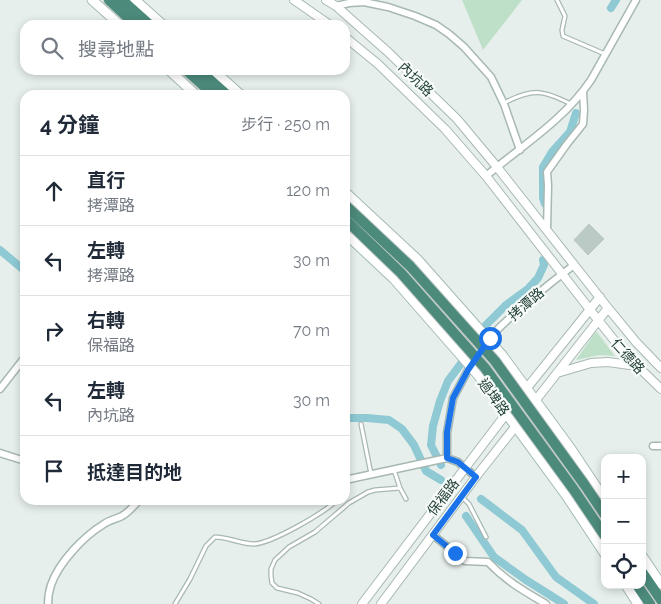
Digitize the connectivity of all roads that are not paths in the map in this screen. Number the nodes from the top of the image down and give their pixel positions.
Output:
1 (92, 0) edge
2 (109, 0) edge
3 (122, 0) edge
4 (135, 0) edge
5 (294, 0) edge
6 (326, 0) edge
7 (557, 0) edge
8 (636, 0) edge
9 (336, 6) junction
10 (114, 20) edge
11 (131, 20) edge
12 (144, 20) edge
13 (157, 20) edge
14 (323, 20) edge
15 (350, 41) edge
16 (605, 54) junction
17 (174, 75) edge
18 (192, 75) edge
19 (205, 75) edge
20 (219, 75) edge
21 (191, 90) edge
22 (208, 90) edge
23 (221, 90) edge
24 (235, 90) edge
25 (583, 92) junction
26 (504, 104) junction
27 (572, 104) junction
28 (520, 150) junction
29 (497, 167) junction
30 (486, 176) junction
31 (350, 197) edge
32 (350, 210) edge
33 (350, 224) edge
34 (547, 230) junction
35 (350, 238) edge
36 (574, 266) junction
37 (562, 275) junction
38 (600, 297) junction
39 (608, 308) junction
40 (589, 310) junction
41 (598, 320) junction
42 (487, 338) junction
43 (20, 363) edge
44 (469, 365) junction
45 (637, 366) junction
46 (661, 368) edge
47 (557, 373) junction
48 (527, 388) junction
49 (0, 389) edge
50 (661, 389) edge
51 (536, 400) junction
52 (506, 414) junction
53 (361, 424) dead end
54 (516, 427) junction
55 (653, 446) dead end
56 (661, 446) edge
57 (0, 453) edge
58 (445, 458) junction
59 (20, 459) edge
60 (465, 468) junction
61 (394, 469) junction
62 (371, 474) junction
63 (476, 477) junction
64 (350, 480) edge
65 (400, 488) junction
66 (462, 496) junction
67 (406, 499) dead end
68 (604, 499) edge
69 (350, 502) edge
70 (135, 505) edge
71 (331, 505) edge
72 (347, 505) edge
73 (601, 510) edge
74 (601, 530) edge
75 (433, 535) junction
76 (486, 537) dead end
77 (601, 548) edge
78 (646, 562) edge
79 (646, 578) edge
80 (661, 584) edge
81 (629, 589) edge
82 (640, 589) edge
83 (661, 600) edge
84 (48, 604) edge
85 (175, 604) edge
86 (318, 604) edge
87 (362, 604) edge
88 (381, 604) edge
89 (546, 604) edge
90 (638, 604) edge
91 (650, 604) edge

1 - 10 main road
2 - 11 highway
3 - 12 highway
4 - 13 main road
5 - 14 street
6 - 9 street, 內坑路
7 - 16 lane
8 - 16 street
9 - 26 street
9 - 29 street, 內坑路
15 - 30 street, 內坑路
16 - 25 street
17 - 21 main road
18 - 22 highway
19 - 23 highway
20 - 24 main road
25 - 27 street
25 - 34 street
26 - 27 lane
26 - 28 street
27 - 28 street
28 - 29 street
29 - 30 street
29 - 34 street, 內坑路
30 - 37 street, 內坑路
31 - 42 main road
32 - 73 highway, bridge
33 - 74 highway, bridge
34 - 36 street, 內坑路
35 - 44 main road, 過埤路
36 - 37 street, 拷潭路
36 - 38 street, 內坑路
37 - 40 street, 內坑路
37 - 42 street, 拷潭路
38 - 39 street, 內坑路
38 - 40 street, 保福路
39 - 41 street, 保福路
39 - 46 street, 仁德路
40 - 41 street, 內坑路
40 - 48 street, 保福路
41 - 45 street, 仁德路
41 - 47 street, 保福路
42 - 44 street, 拷潭路
42 - 48 main road
43 - 49 street
44 - 52 main road, 過埤路
44 - 58 street, 拷潭路
45 - 47 street
45 - 50 street, 仁德路
47 - 51 street, 保福路
48 - 51 main road
48 - 52 street, 保福路
51 - 54 street, 保福路
51 - 68 main road
52 - 54 main road, 過埤路
52 - 60 street, 保福路
53 - 62 lane
54 - 63 street, 保福路
54 - 77 main road, 過埤路
55 - 56 street
57 - 59 street
58 - 60 street
58 - 61 street
60 - 63 street
60 - 87 street, 保福路
61 - 62 street
61 - 65 lane
62 - 64 street
63 - 66 street, 保福路
65 - 67 lane
65 - 69 lane
66 - 75 street, 保福路
66 - 76 lane
70 - 84 street
71 - 85 lane
72 - 86 lane
75 - 88 street, 保福路
75 - 89 street
78 - 80 main road
79 - 83 highway
81 - 90 main road
82 - 91 highway

